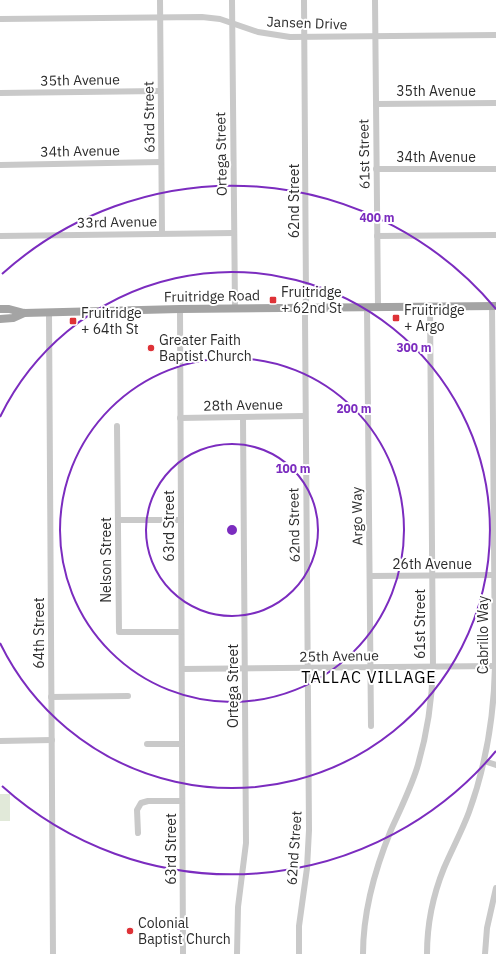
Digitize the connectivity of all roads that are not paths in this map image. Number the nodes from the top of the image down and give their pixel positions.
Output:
1 (160, 0) edge
2 (232, 0) edge
3 (304, 0) edge
4 (375, 0) edge
5 (160, 18) junction
6 (0, 19) edge
7 (232, 24) junction
8 (496, 35) edge
9 (375, 36) junction
10 (304, 37) junction
11 (160, 91) junction
12 (0, 93) edge
13 (496, 103) edge
14 (376, 104) junction
15 (161, 162) junction
16 (0, 165) edge
17 (376, 169) junction
18 (496, 169) edge
19 (162, 233) junction
20 (234, 233) junction
21 (496, 235) edge
22 (0, 236) edge
23 (377, 236) junction
24 (494, 306) edge
25 (367, 307) junction
26 (378, 307) junction
27 (430, 307) junction
28 (235, 308) junction
29 (305, 308) junction
30 (0, 309) edge
31 (180, 309) junction
32 (24, 313) junction
33 (49, 313) junction
34 (0, 318) edge
35 (305, 416) junction
36 (243, 417) junction
37 (180, 418) junction
38 (117, 426) dead end
39 (495, 511) edge
40 (118, 520) junction
41 (181, 520) junction
42 (494, 575) junction
43 (370, 576) junction
44 (432, 576) junction
45 (181, 632) junction
46 (496, 666) edge
47 (371, 667) junction
48 (433, 667) junction
49 (245, 668) junction
50 (308, 668) junction
51 (182, 669) junction
52 (128, 696) dead end
53 (52, 697) junction
54 (371, 726) dead end
55 (52, 740) junction
56 (0, 741) edge
57 (147, 744) dead end
58 (182, 744) junction
59 (484, 761) junction
60 (496, 765) edge
61 (182, 801) junction
62 (138, 833) dead end
63 (496, 888) edge
64 (53, 954) edge
65 (183, 954) edge
66 (237, 954) edge
67 (299, 954) edge
68 (363, 954) edge
69 (427, 954) edge
70 (485, 954) edge

1 - 5 street, 63rd Street
2 - 7 street, Ortega Street
3 - 10 street, 62nd Street
4 - 9 street, 61st Street
5 - 6 street, Jansen Drive
5 - 7 street, Jansen Drive
5 - 11 street, 63rd Street
7 - 10 street, Jansen Drive
7 - 20 street, Ortega Street
8 - 9 street, Jansen Drive
9 - 10 street, Jansen Drive
9 - 14 street, 61st Street
10 - 29 street, 62nd Street
11 - 12 street, 35th Avenue
11 - 15 street, 63rd Street
13 - 14 street, 35th Avenue
14 - 17 street, 61st Street
15 - 16 street, 34th Avenue
15 - 19 street, 63rd Street
17 - 18 street, 34th Avenue
17 - 23 street, 61st Street
19 - 20 street, 33rd Avenue
19 - 22 street, 33rd Avenue
20 - 28 street, Ortega Street
21 - 23 street
23 - 26 street, 61st Street
24 - 27 main road, Fruitridge Road
24 - 39 street, Cabrillo Way
25 - 26 main road, Fruitridge Road
25 - 29 main road, Fruitridge Road
25 - 43 street, Argo Way
26 - 27 main road, Fruitridge Road
27 - 44 street, 61st Street
28 - 29 main road, Fruitridge Road
28 - 31 main road, Fruitridge Road
29 - 35 street, 62nd Street
30 - 32 main road, Fruitridge Road
31 - 33 main road, Fruitridge Road
31 - 37 street, 63rd Street
32 - 33 main road, Fruitridge Road
32 - 34 main road, Fruitridge Road
33 - 53 street, 64th Street
35 - 36 street, 28th Avenue
35 - 50 street, 62nd Street
36 - 37 street, 28th Avenue
36 - 49 street, Ortega Street
37 - 41 street, 63rd Street
38 - 40 street, Nelson Street
39 - 42 street, Cabrillo Way
40 - 41 street
40 - 45 street, Nelson Street
41 - 45 street, 63rd Street
42 - 44 street, 26th Avenue
42 - 46 street, Cabrillo Way
43 - 44 street, 26th Avenue
43 - 47 street, Argo Way
44 - 48 street, 61st Street
45 - 51 street, 63rd Street
46 - 48 street, 25th Avenue
46 - 59 street, Cabrillo Way
47 - 48 street, 25th Avenue
47 - 50 street, 25th Avenue
47 - 54 street, Argo Way
48 - 68 street, 61st Street
49 - 50 street, 25th Avenue
49 - 51 street, 25th Avenue
49 - 66 street, Ortega Street
50 - 67 street, 62nd Street
51 - 58 street, 63rd Street
52 - 53 street
53 - 55 street, 64th Street
55 - 56 street
55 - 64 street, 64th Street
57 - 58 street
58 - 61 street, 63rd Street
59 - 60 street
59 - 69 street, Cabrillo Way
61 - 62 street
61 - 65 street, 63rd Street
63 - 70 street

